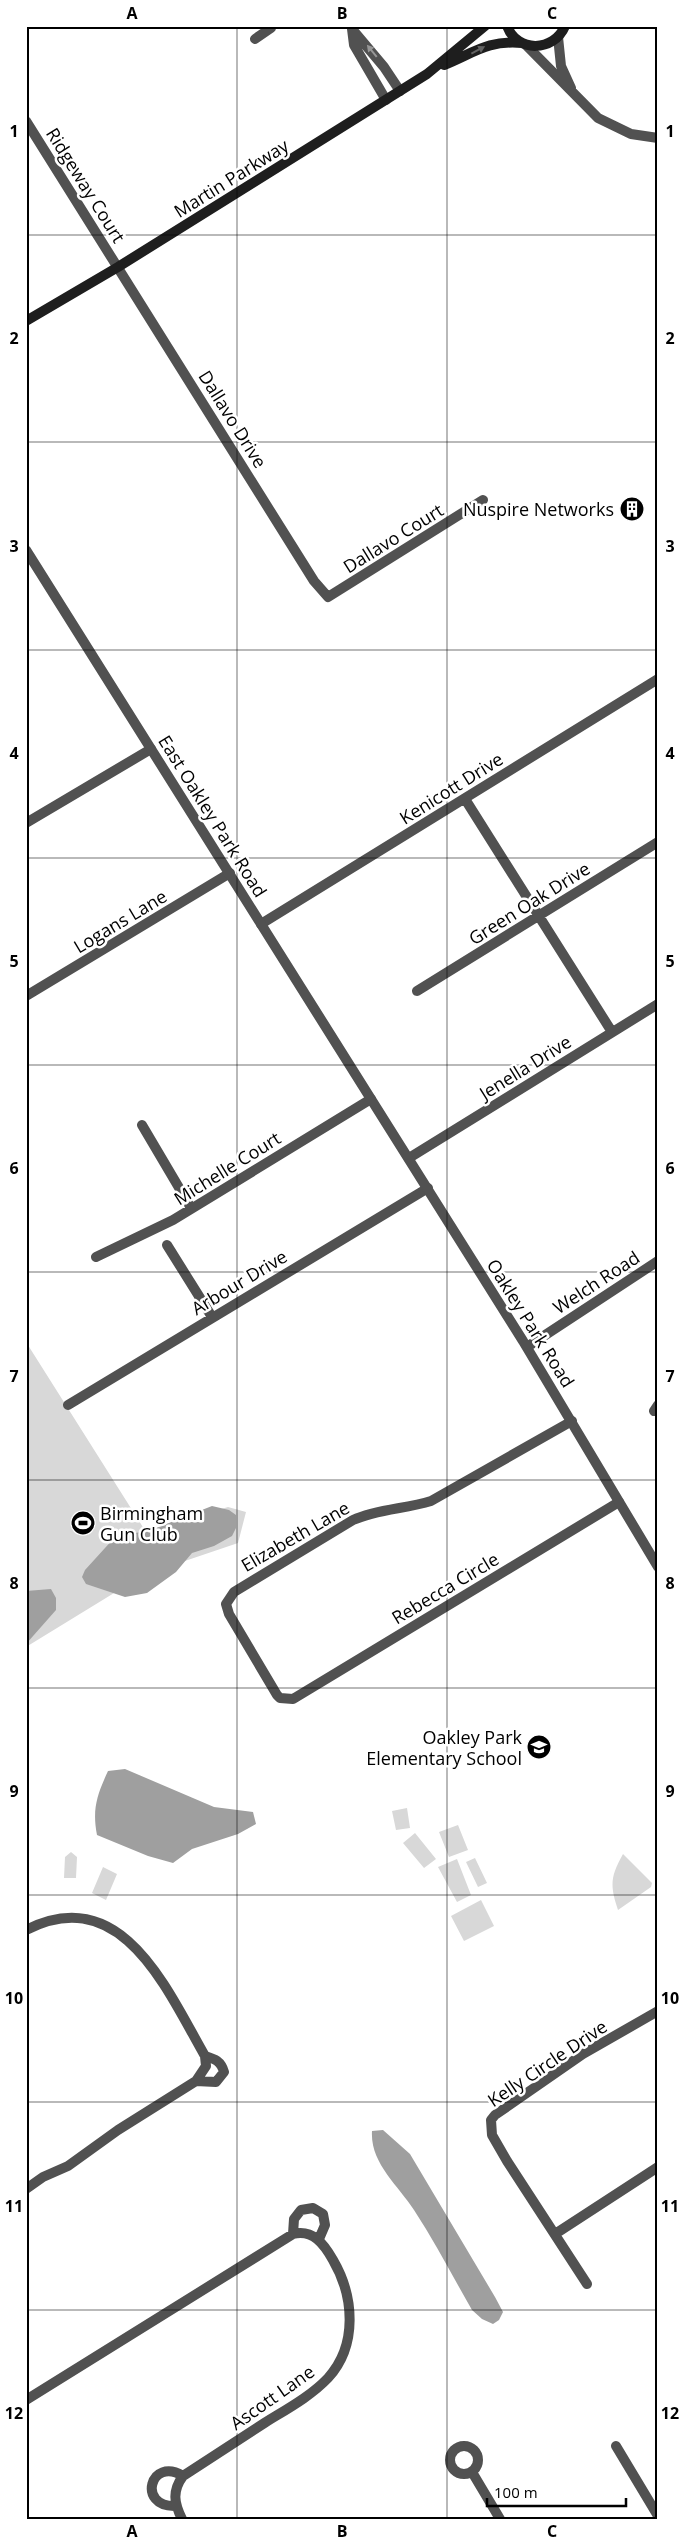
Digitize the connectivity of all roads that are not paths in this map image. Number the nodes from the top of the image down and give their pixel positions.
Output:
1 (485, 26) edge
2 (507, 26) edge
3 (272, 27) edge
4 (351, 28) edge
5 (564, 30) edge
6 (255, 39) dead end
7 (524, 44) junction
8 (436, 68) junction
9 (400, 91) junction
10 (576, 97) junction
11 (386, 100) junction
12 (26, 121) edge
13 (658, 138) edge
14 (118, 267) junction
15 (41, 314) junction
16 (26, 322) edge
17 (26, 326) edge
18 (483, 500) dead end
19 (26, 550) edge
20 (321, 589) joint
21 (658, 679) edge
22 (151, 749) junction
23 (465, 800) junction
24 (26, 823) edge
25 (658, 842) edge
26 (230, 873) junction
27 (538, 916) junction
28 (261, 924) junction
29 (416, 991) dead end
30 (26, 996) edge
31 (658, 1004) edge
32 (612, 1032) junction
33 (372, 1099) junction
34 (142, 1125) dead end
35 (409, 1158) junction
36 (428, 1188) junction
37 (191, 1208) junction
38 (167, 1245) dead end
39 (96, 1257) dead end
40 (658, 1261) edge
41 (212, 1317) junction
42 (527, 1347) junction
43 (68, 1405) dead end
44 (572, 1421) junction
45 (619, 1502) junction
46 (658, 1567) edge
47 (286, 1699) joint
48 (26, 1930) edge
49 (658, 2011) edge
50 (205, 2061) junction
51 (196, 2081) junction
52 (658, 2167) edge
53 (26, 2189) edge
54 (293, 2234) junction
55 (555, 2234) junction
56 (318, 2239) junction
57 (587, 2284) dead end
58 (26, 2400) edge
59 (616, 2446) dead end
60 (472, 2472) dead end
61 (183, 2476) junction
62 (175, 2506) junction
63 (658, 2516) edge
64 (182, 2519) edge
65 (500, 2519) edge

1 - 8 main road, Martin Parkway
2 - 7 main road
3 - 6 street
9 -> 4 street
4 - 11 street
5 - 7 main road, Martin Parkway
5 - 10 street
8 -> 7 main road, Martin Parkway
7 - 10 street
8 - 9 main road, Martin Parkway
9 - 11 main road, Martin Parkway
10 - 13 street
11 - 14 main road, Martin Parkway
12 - 14 street, Ridgeway Court
14 - 15 main road, Martin Parkway
14 - 20 street, Dallavo Drive
15 - 16 main road, Martin Parkway
15 - 17 main road, Martin Parkway
18 - 20 street, Dallavo Court
19 - 22 street, East Oakley Park Road
21 - 23 street, Kenicott Drive
22 - 24 street
22 - 26 street, East Oakley Park Road
23 - 27 street
23 - 28 street, Kenicott Drive
25 - 27 street, Green Oak Drive
26 - 28 street, East Oakley Park Road
26 - 30 street, Logans Lane
27 - 29 street, Green Oak Drive
27 - 32 street
28 - 33 street, East Oakley Park Road
31 - 32 street, Jenella Drive
32 - 35 street, Jenella Drive
33 - 35 street, Oakley Park Road
33 - 37 street, Michelle Court
34 - 37 street
35 - 36 street, Oakley Park Road
36 - 41 street, Arbour Drive
36 - 42 street, Oakley Park Road
37 - 39 street, Michelle Court
38 - 41 street
40 - 42 street, Welch Road
41 - 43 street, Arbour Drive
42 - 44 street, Oakley Park Road
44 - 45 street, Oakley Park Road
44 - 47 street, Elizabeth Lane
45 - 46 street, Oakley Park Road
45 - 47 street, Rebecca Circle
48 - 50 street
49 - 55 street, Kelly Circle Drive
50 - 51 street
50 - 51 street
51 - 53 street
52 - 55 street
54 - 56 street
54 - 56 street
54 - 58 street
55 - 57 street, Kelly Circle Drive
56 - 61 street, Ascott Lane
59 - 63 street
60 - 65 street
61 - 62 street
61 - 62 street
62 - 64 street

